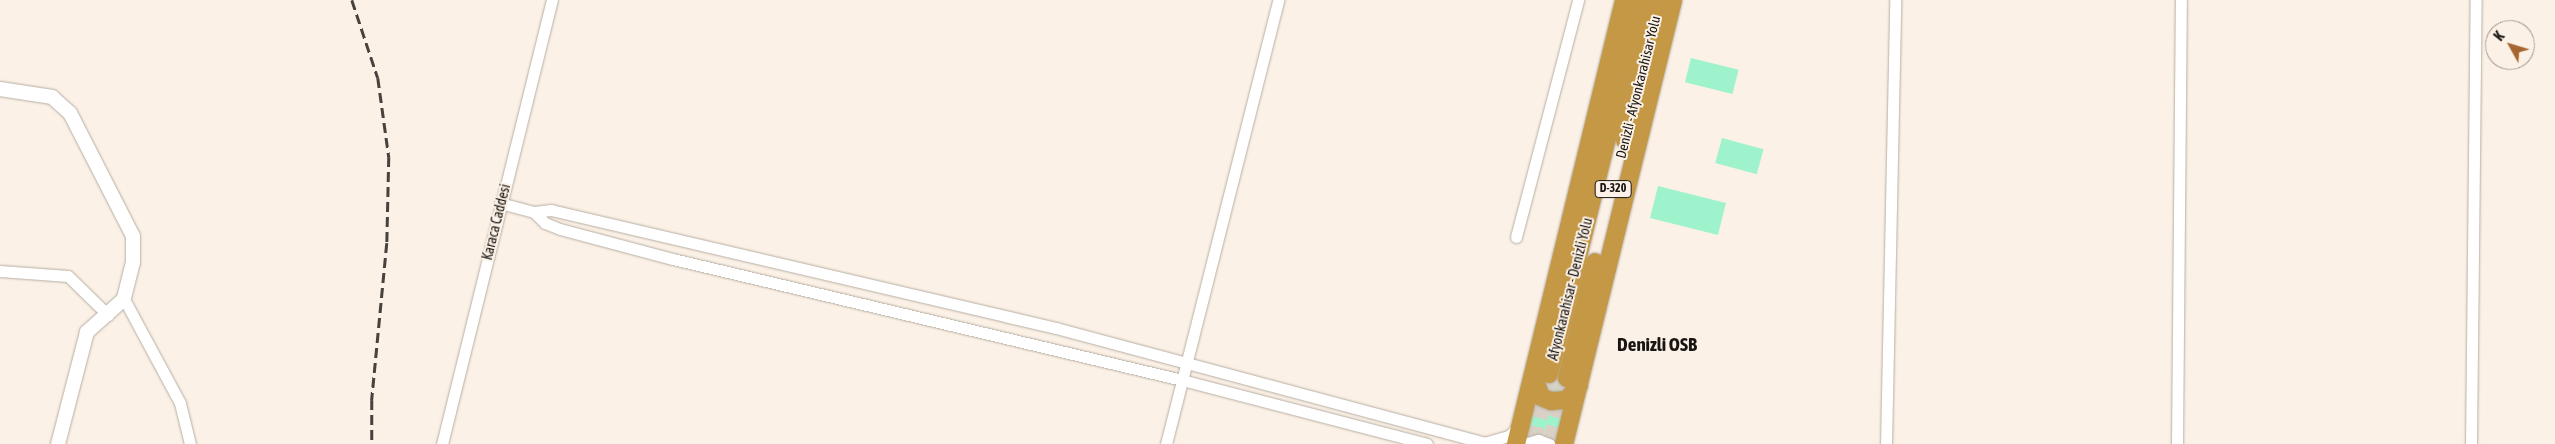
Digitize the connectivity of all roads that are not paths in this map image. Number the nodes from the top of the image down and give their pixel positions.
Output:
1 (552, 0) edge
2 (1278, 0) edge
3 (1578, 0) edge
4 (1624, 0) edge
5 (1641, 0) edge
6 (1659, 0) edge
7 (1673, 0) edge
8 (1895, 0) edge
9 (2181, 0) edge
10 (2476, 0) edge
11 (0, 89) edge
12 (500, 203) junction
13 (534, 212) junction
14 (1516, 238) dead end
15 (0, 271) edge
16 (124, 299) junction
17 (108, 315) junction
18 (1188, 362) junction
19 (1541, 375) junction
20 (1182, 380) junction
21 (1573, 381) junction
22 (1521, 424) junction
23 (1489, 443) edge
24 (1561, 443) edge
25 (58, 444) edge
26 (190, 444) edge
27 (442, 444) edge
28 (1166, 444) edge
29 (1427, 444) edge
30 (1516, 444) edge
31 (1524, 444) edge
32 (1886, 444) edge
33 (2177, 444) edge
34 (2471, 444) edge

1 - 12 street, Karaca Caddesi
2 - 18 street
3 - 14 street
4 - 19 highway
5 - 19 highway, Afyonkarahisar - Denizli Yolu / D-320
6 - 21 highway, Denizli - Afyonkarahisar Yolu / D-320
7 - 21 highway
8 - 32 street
9 - 33 street
10 - 34 street
11 - 16 street
12 - 13 street
12 - 27 street, Karaca Caddesi
13 - 18 street
13 - 20 street
15 - 17 street
16 - 17 street
16 - 26 street
17 - 25 street
18 - 20 street
18 - 23 street
19 - 21 highway
19 - 22 highway
20 - 28 street
20 - 29 street
21 - 24 highway
22 - 23 street
22 - 30 highway
24 - 31 street

